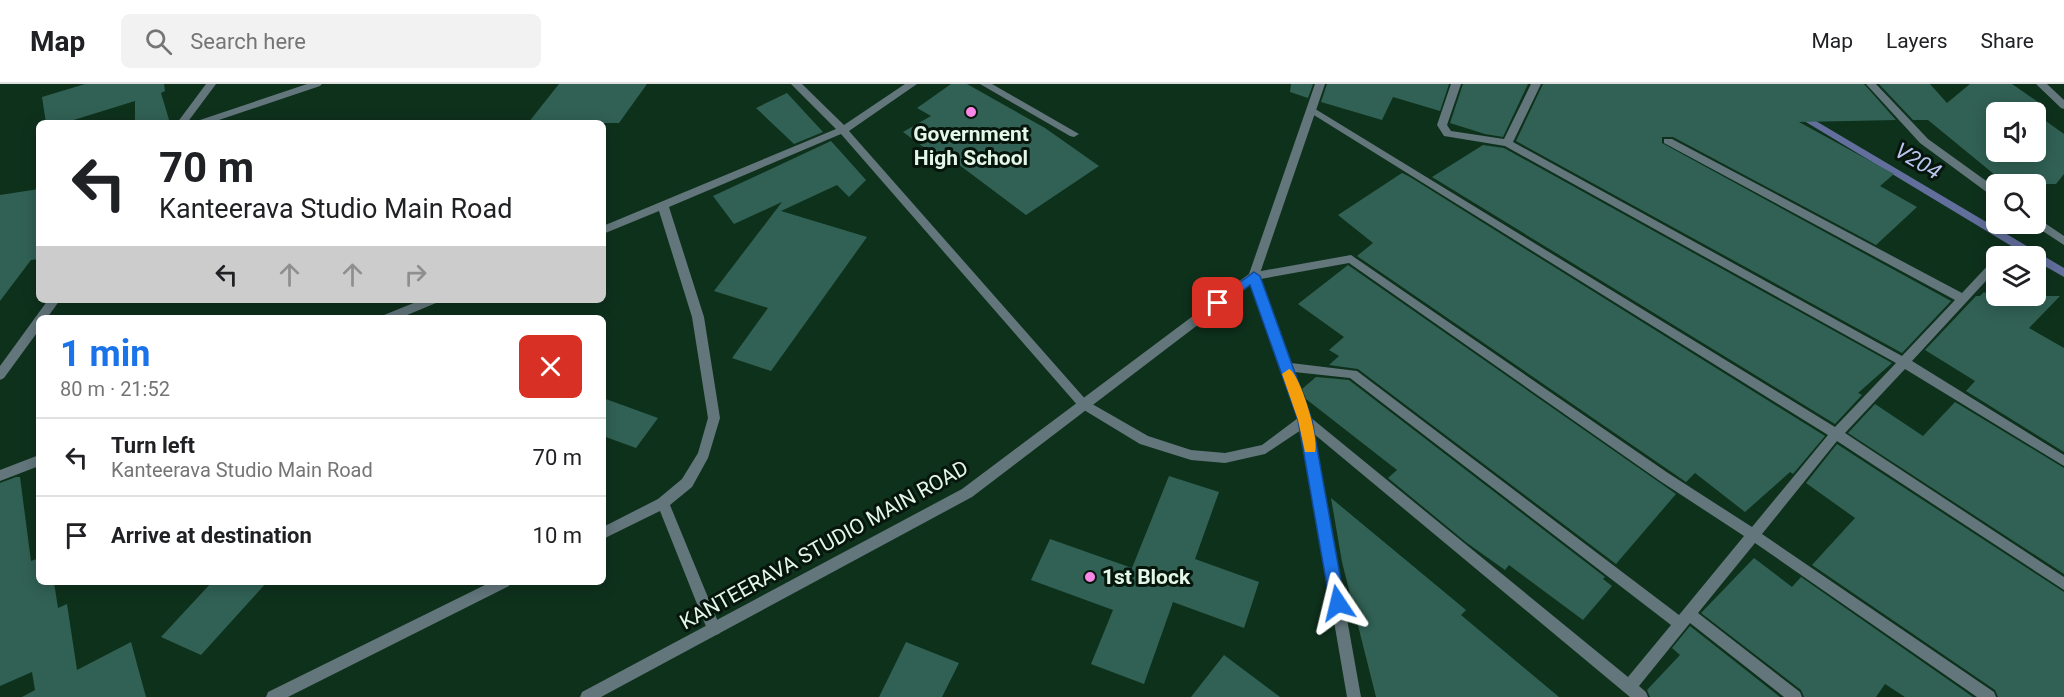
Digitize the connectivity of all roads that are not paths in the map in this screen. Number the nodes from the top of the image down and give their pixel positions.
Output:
1 (212, 84) edge
2 (317, 84) edge
3 (796, 84) edge
4 (912, 84) edge
5 (985, 84) edge
6 (1320, 84) edge
7 (1456, 84) edge
8 (1536, 84) edge
9 (1871, 84) edge
10 (2041, 84) edge
11 (2062, 103) edge
12 (1312, 110) junction
13 (185, 120) edge
14 (209, 120) edge
15 (843, 130) junction
16 (1074, 134) dead end
17 (1668, 141) dead end
18 (1507, 142) junction
19 (1986, 186) edge
20 (663, 206) junction
21 (2046, 228) edge
22 (606, 229) edge
23 (2064, 241) edge
24 (1986, 275) edge
25 (1254, 276) junction
26 (1963, 299) junction
27 (425, 303) edge
28 (395, 315) edge
29 (36, 326) edge
30 (1902, 361) junction
31 (1286, 367) junction
32 (0, 375) edge
33 (1083, 404) junction
34 (1305, 420) junction
35 (1836, 434) junction
36 (36, 461) edge
37 (2064, 461) edge
38 (0, 476) edge
39 (663, 503) junction
40 (606, 532) edge
41 (1753, 535) junction
42 (2064, 584) edge
43 (498, 585) edge
44 (1684, 619) junction
45 (714, 629) junction
46 (1629, 687) junction
47 (273, 697) edge
48 (587, 697) edge
49 (1354, 697) edge
50 (1641, 697) edge
51 (1795, 697) edge
52 (1989, 697) edge

1 - 13 street
2 - 14 street
3 - 15 street
4 - 15 street
5 - 16 street
6 - 12 street
7 - 18 street
8 - 18 street
9 - 19 street
10 - 11 street
12 - 25 street
12 - 35 street
15 - 20 street
15 - 33 street
17 - 26 street
18 - 30 street
20 - 22 street
20 - 39 street
21 - 23 street
24 - 26 street
25 - 31 street
25 - 33 street, KANTEERAVA STUDIO MAIN ROAD
25 - 41 street
26 - 30 street
27 - 28 street
29 - 32 street
30 - 35 street
30 - 37 street
31 - 34 street
31 - 44 street
33 - 34 street
33 - 45 street, KANTEERAVA STUDIO MAIN ROAD
34 - 46 street
34 - 49 street
35 - 41 street
35 - 42 street
36 - 38 street
39 - 40 street
39 - 45 street
41 - 44 street
41 - 52 street
43 - 47 street
44 - 46 street
44 - 51 street
45 - 48 street, KANTEERAVA STUDIO MAIN ROAD
46 - 50 street

